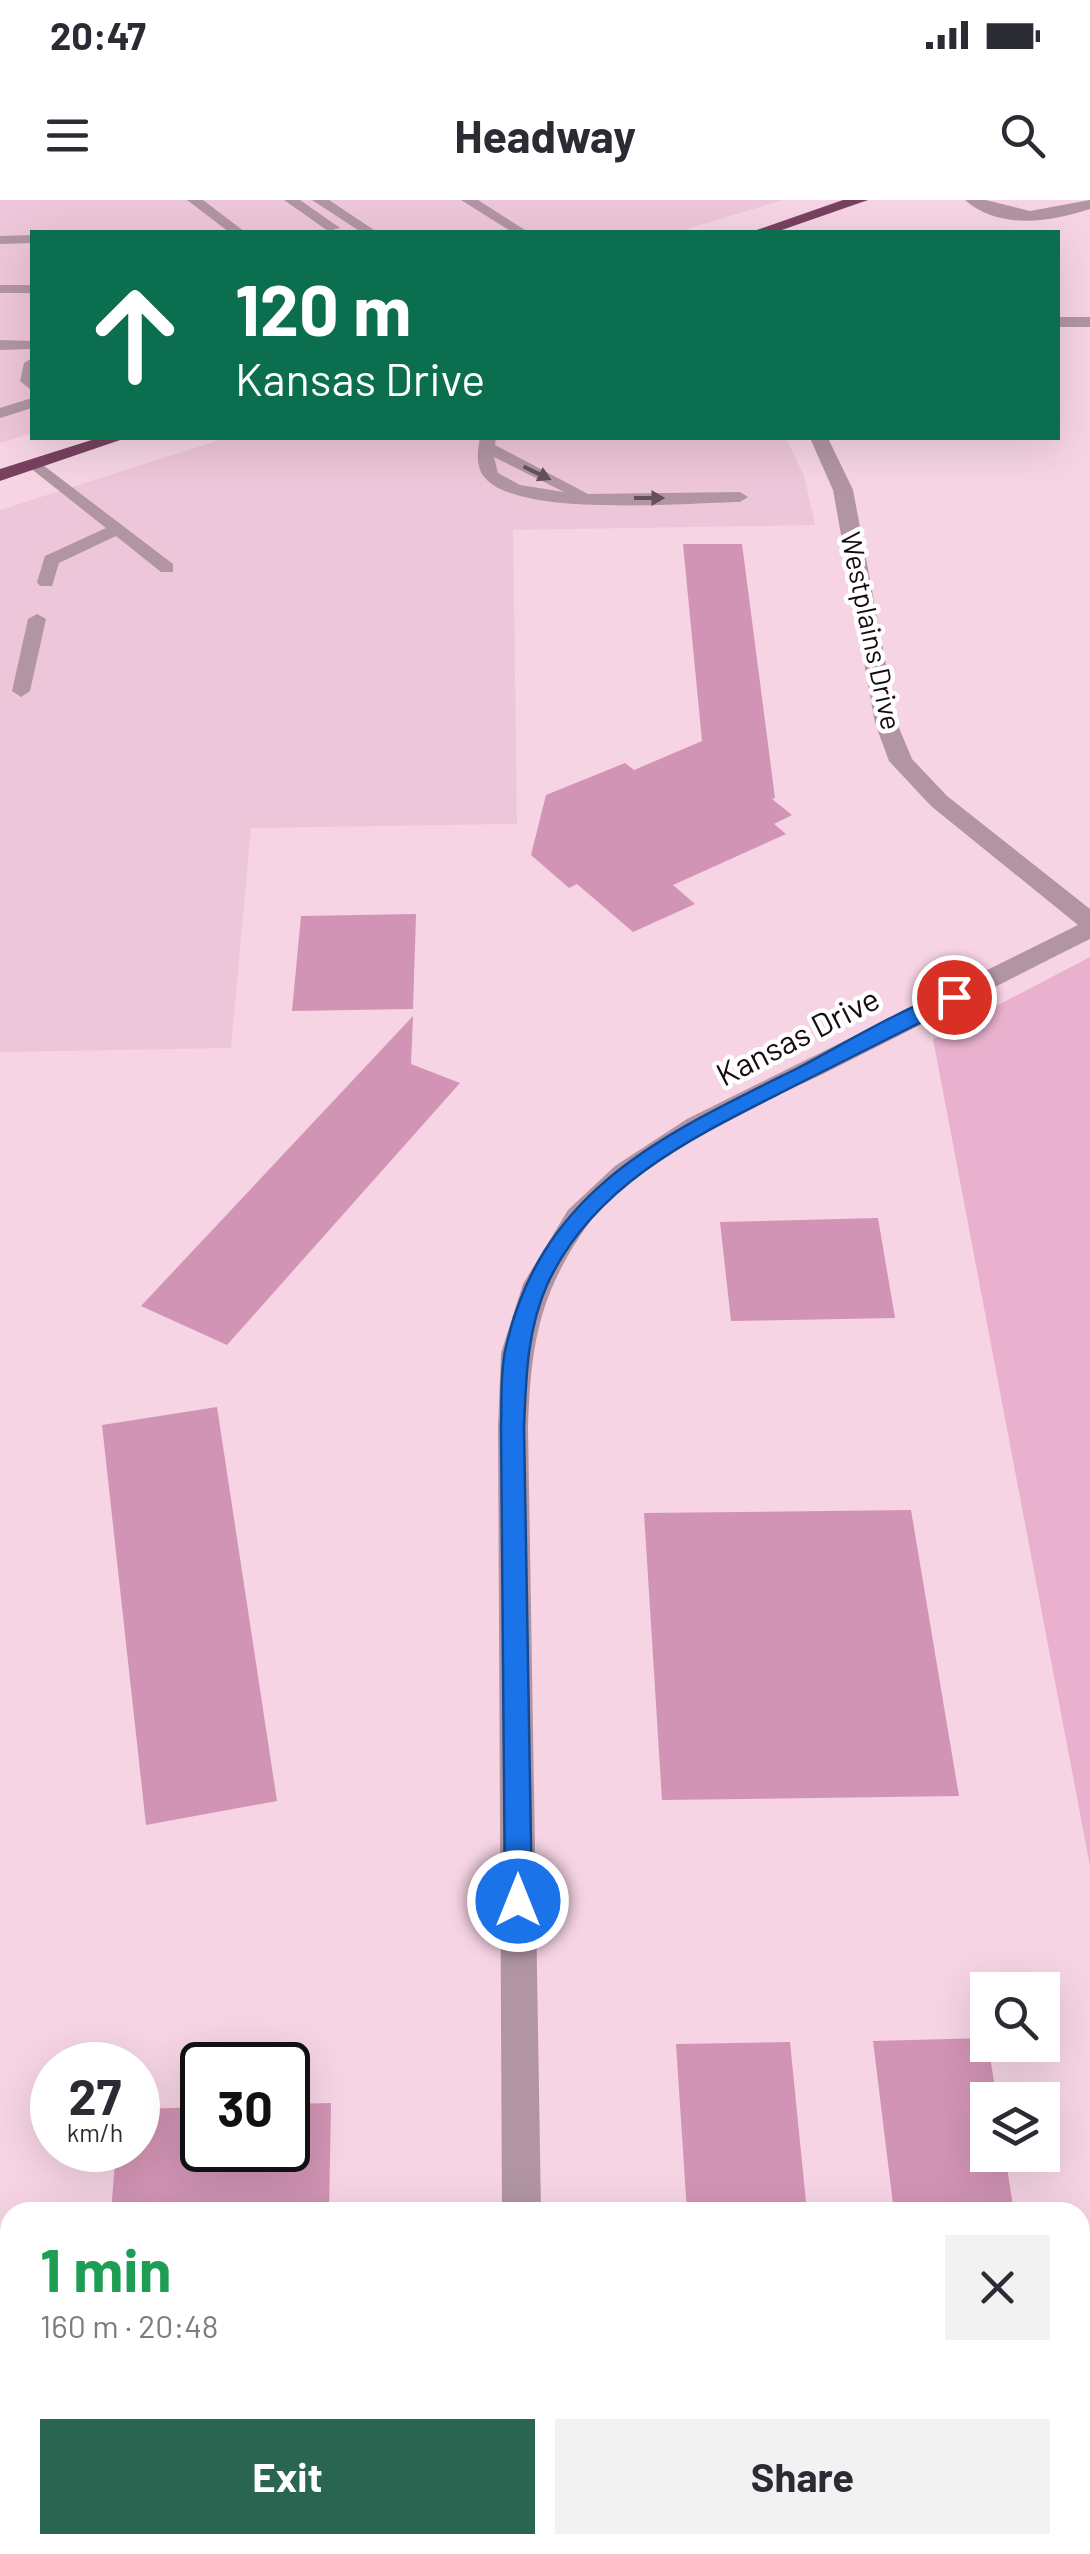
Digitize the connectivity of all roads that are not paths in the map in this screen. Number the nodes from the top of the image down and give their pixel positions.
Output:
1 (194, 200) edge
2 (291, 200) edge
3 (319, 200) edge
4 (468, 200) edge
5 (860, 200) edge
6 (973, 200) edge
7 (1090, 204) edge
8 (235, 230) edge
9 (336, 230) edge
10 (367, 230) edge
11 (518, 230) edge
12 (766, 230) edge
13 (0, 240) edge
14 (30, 240) edge
15 (30, 289) edge
16 (0, 290) edge
17 (1060, 322) edge
18 (1090, 322) edge
19 (30, 344) edge
20 (0, 345) edge
21 (30, 404) edge
22 (0, 413) edge
23 (819, 440) edge
24 (85, 442) edge
25 (487, 442) edge
26 (34, 464) junction
27 (0, 475) edge
28 (740, 497) dead end
29 (589, 498) junction
30 (118, 529) junction
31 (167, 568) dead end
32 (46, 582) dead end
33 (37, 619) dead end
34 (21, 691) dead end
35 (1090, 925) edge
36 (520, 2202) edge

1 - 8 lane
2 - 9 lane
3 - 10 lane
4 - 11 lane
5 - 12 highway
6 - 7 street
13 - 14 lane
15 - 16 lane
17 - 18 street
19 - 20 lane
21 - 22 lane
23 - 35 street, Westplains Drive
24 - 26 highway
25 -> 29 lane
25 - 29 lane
26 - 27 highway
26 - 30 lane
29 -> 28 lane
30 - 31 lane
30 - 32 lane
33 - 34 lane
35 - 36 street, Kansas Drive

